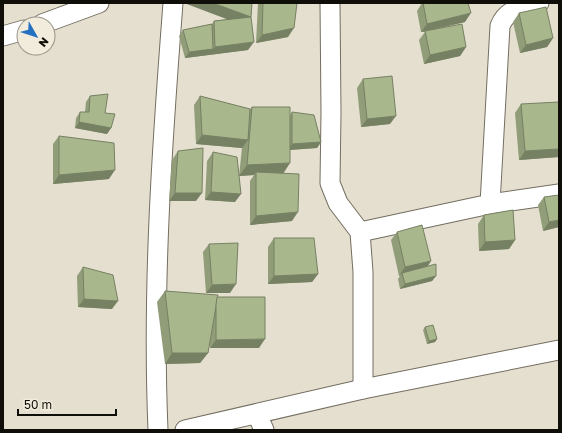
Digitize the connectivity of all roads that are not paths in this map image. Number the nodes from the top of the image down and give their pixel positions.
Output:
1 (99, 3) edge
2 (173, 3) edge
3 (330, 3) edge
4 (540, 3) edge
5 (62, 10) edge
6 (53, 16) edge
7 (16, 32) edge
8 (3, 36) edge
9 (559, 194) edge
10 (490, 204) junction
11 (360, 232) junction
12 (557, 354) edge
13 (363, 389) junction
14 (260, 422) edge
15 (158, 430) edge
16 (185, 430) edge

1 - 5 street
2 - 15 street
3 - 11 street
4 - 10 street
5 - 6 street
7 - 8 street
9 - 10 street
10 - 11 street
11 - 13 street
12 - 13 street
13 - 14 street
14 - 16 street

